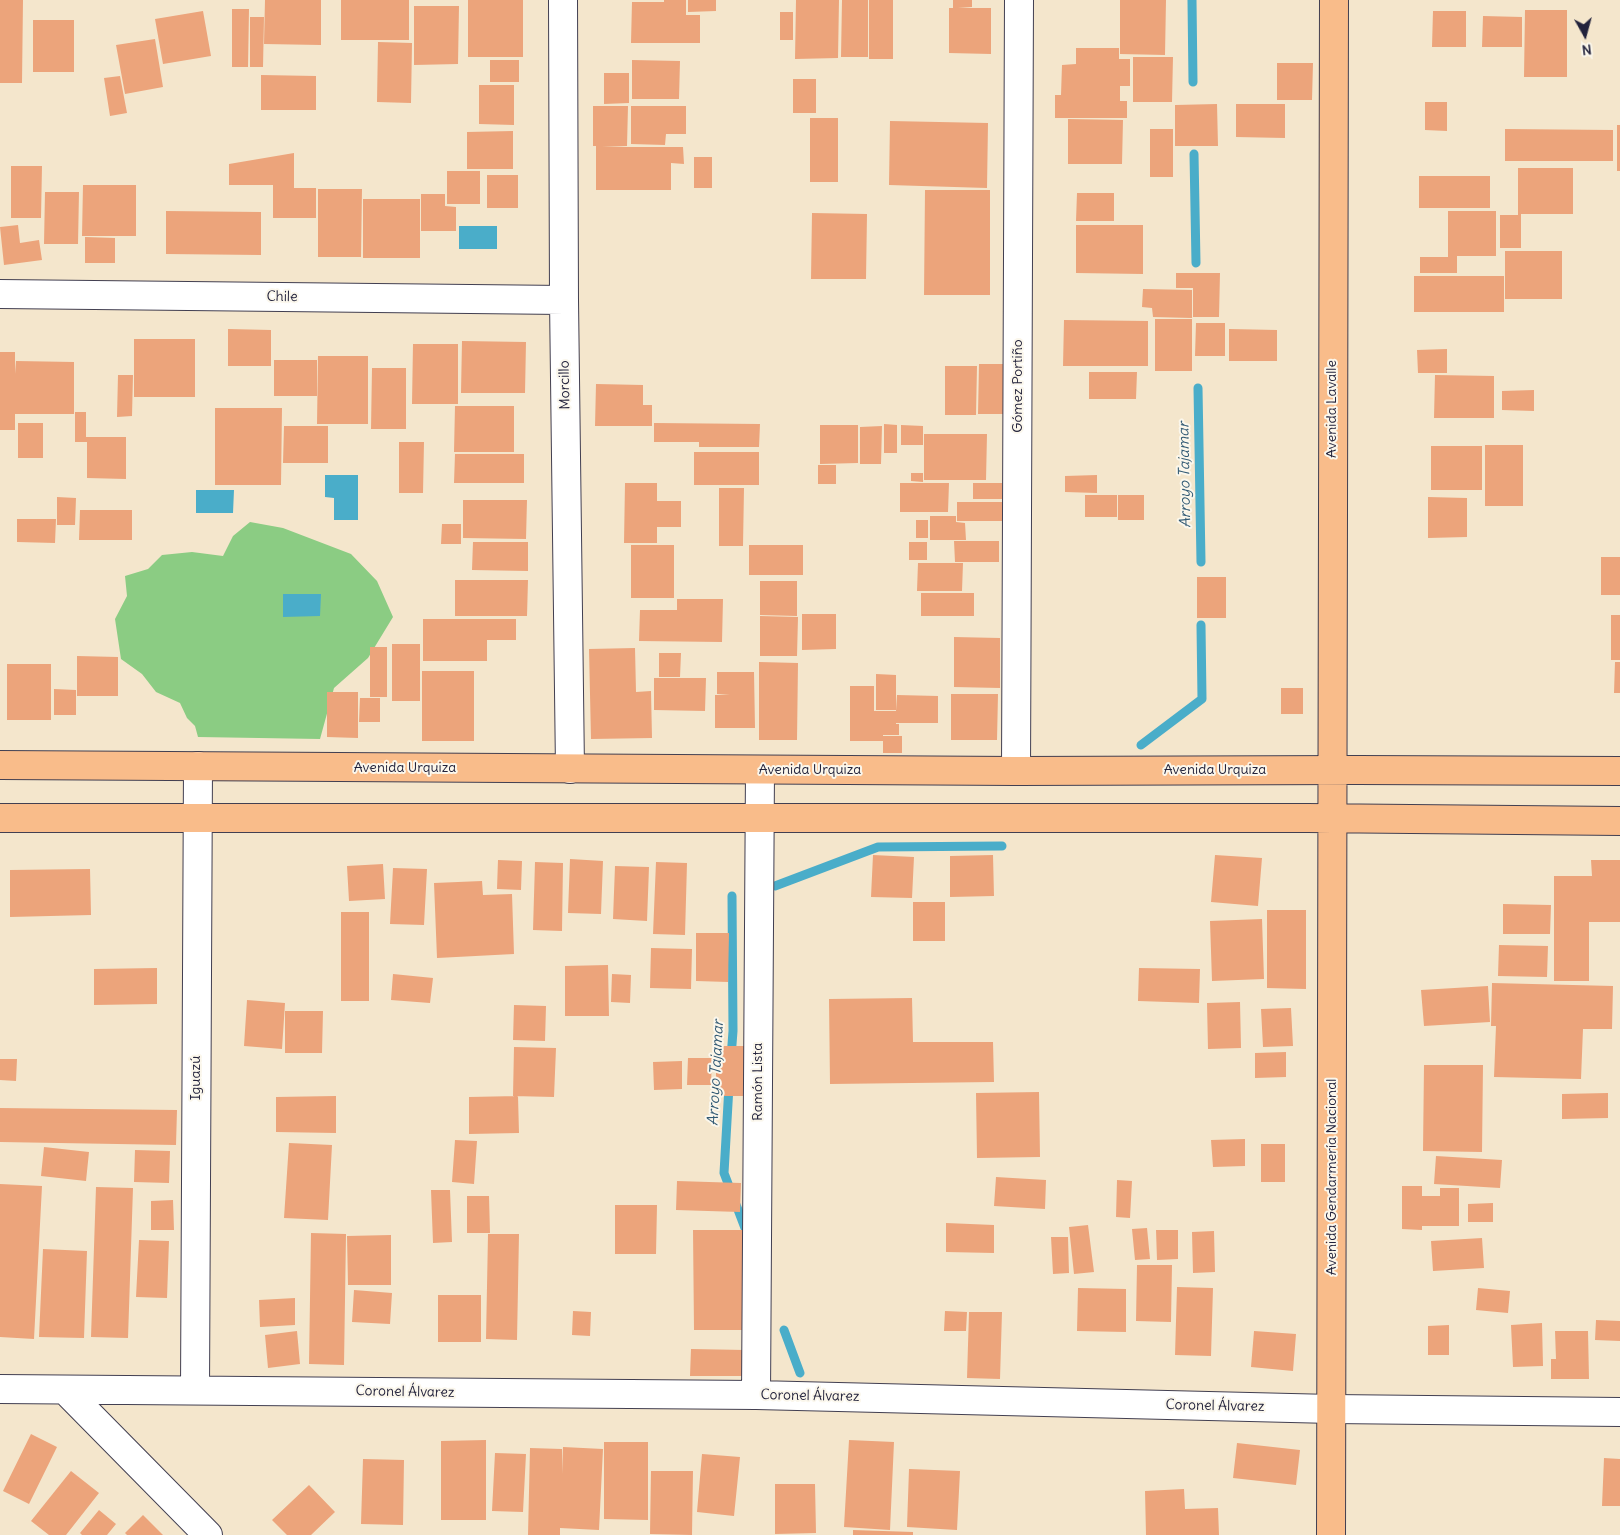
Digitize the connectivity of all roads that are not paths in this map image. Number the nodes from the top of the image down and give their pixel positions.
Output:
1 (563, 0) edge
2 (1019, 0) edge
3 (1334, 0) edge
4 (0, 294) edge
5 (564, 300) junction
6 (0, 764) edge
7 (198, 766) junction
8 (570, 770) junction
9 (760, 770) junction
10 (1331, 770) junction
11 (1016, 771) junction
12 (1620, 771) edge
13 (0, 818) edge
14 (1332, 818) junction
15 (198, 819) junction
16 (760, 819) junction
17 (1620, 821) edge
18 (0, 1390) edge
19 (65, 1390) junction
20 (195, 1390) junction
21 (756, 1395) junction
22 (1332, 1409) junction
23 (1620, 1412) edge
24 (208, 1535) edge
25 (1331, 1535) edge

1 - 5 street, Morcillo
2 - 11 street, Gómez Portiño
3 - 10 main road, Avenida Lavalle
4 - 5 street, Chile
5 - 8 street, Morcillo
6 - 7 main road, Avenida Urquiza
7 - 8 main road, Avenida Urquiza
7 - 15 street, Iguazú
8 - 9 main road, Avenida Urquiza
9 - 11 main road, Avenida Urquiza
9 - 16 street, Ramón Lista
10 - 11 main road, Avenida Urquiza
10 - 12 main road, Avenida Urquiza
10 - 14 main road, Avenida Lavalle
13 - 15 main road
14 - 16 main road
14 - 17 main road
14 - 22 main road, Avenida Gendarmería Nacional
15 - 16 main road
15 - 20 street, Iguazú
16 - 21 street, Ramón Lista
18 - 19 street, Coronel Álvarez
19 - 20 street, Coronel Álvarez
19 - 24 street
20 - 21 street, Coronel Álvarez
21 - 22 street, Coronel Álvarez
22 - 23 street, Coronel Álvarez
22 - 25 main road, Avenida Gendarmería Nacional

